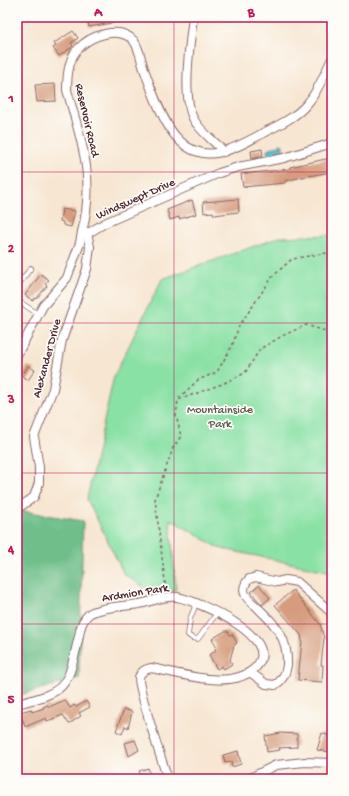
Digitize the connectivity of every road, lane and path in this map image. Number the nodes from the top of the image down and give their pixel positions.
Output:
1 (193, 17) edge
2 (332, 59) edge
3 (332, 143) edge
4 (224, 152) junction
5 (82, 232) junction
6 (332, 252) edge
7 (31, 268) dead end
8 (17, 286) edge
9 (17, 300) edge
10 (38, 314) junction
11 (332, 333) edge
12 (17, 355) edge
13 (178, 400) junction
14 (17, 509) edge
15 (166, 598) junction
16 (196, 604) junction
17 (332, 613) edge
18 (217, 614) junction
19 (250, 672) junction
20 (17, 704) edge
21 (332, 763) edge
22 (168, 779) edge
23 (248, 779) edge

1 - 4 street
2 - 4 street, Reservoir Road
3 - 5 street, Windswept Drive
4 - 5 street, Reservoir Road
5 - 10 street
5 - 14 street, Alexander Drive
6 - 13 path
7 - 8 lane
9 - 10 lane
10 - 12 street
11 - 13 path
13 - 15 path
15 - 16 street, Ardmion Park
15 - 20 street, Ardmion Park
16 - 18 street, Ardmion Park
16 - 18 lane
17 - 19 street
18 - 19 street, Ardmion Park
19 - 22 street
21 - 23 street

